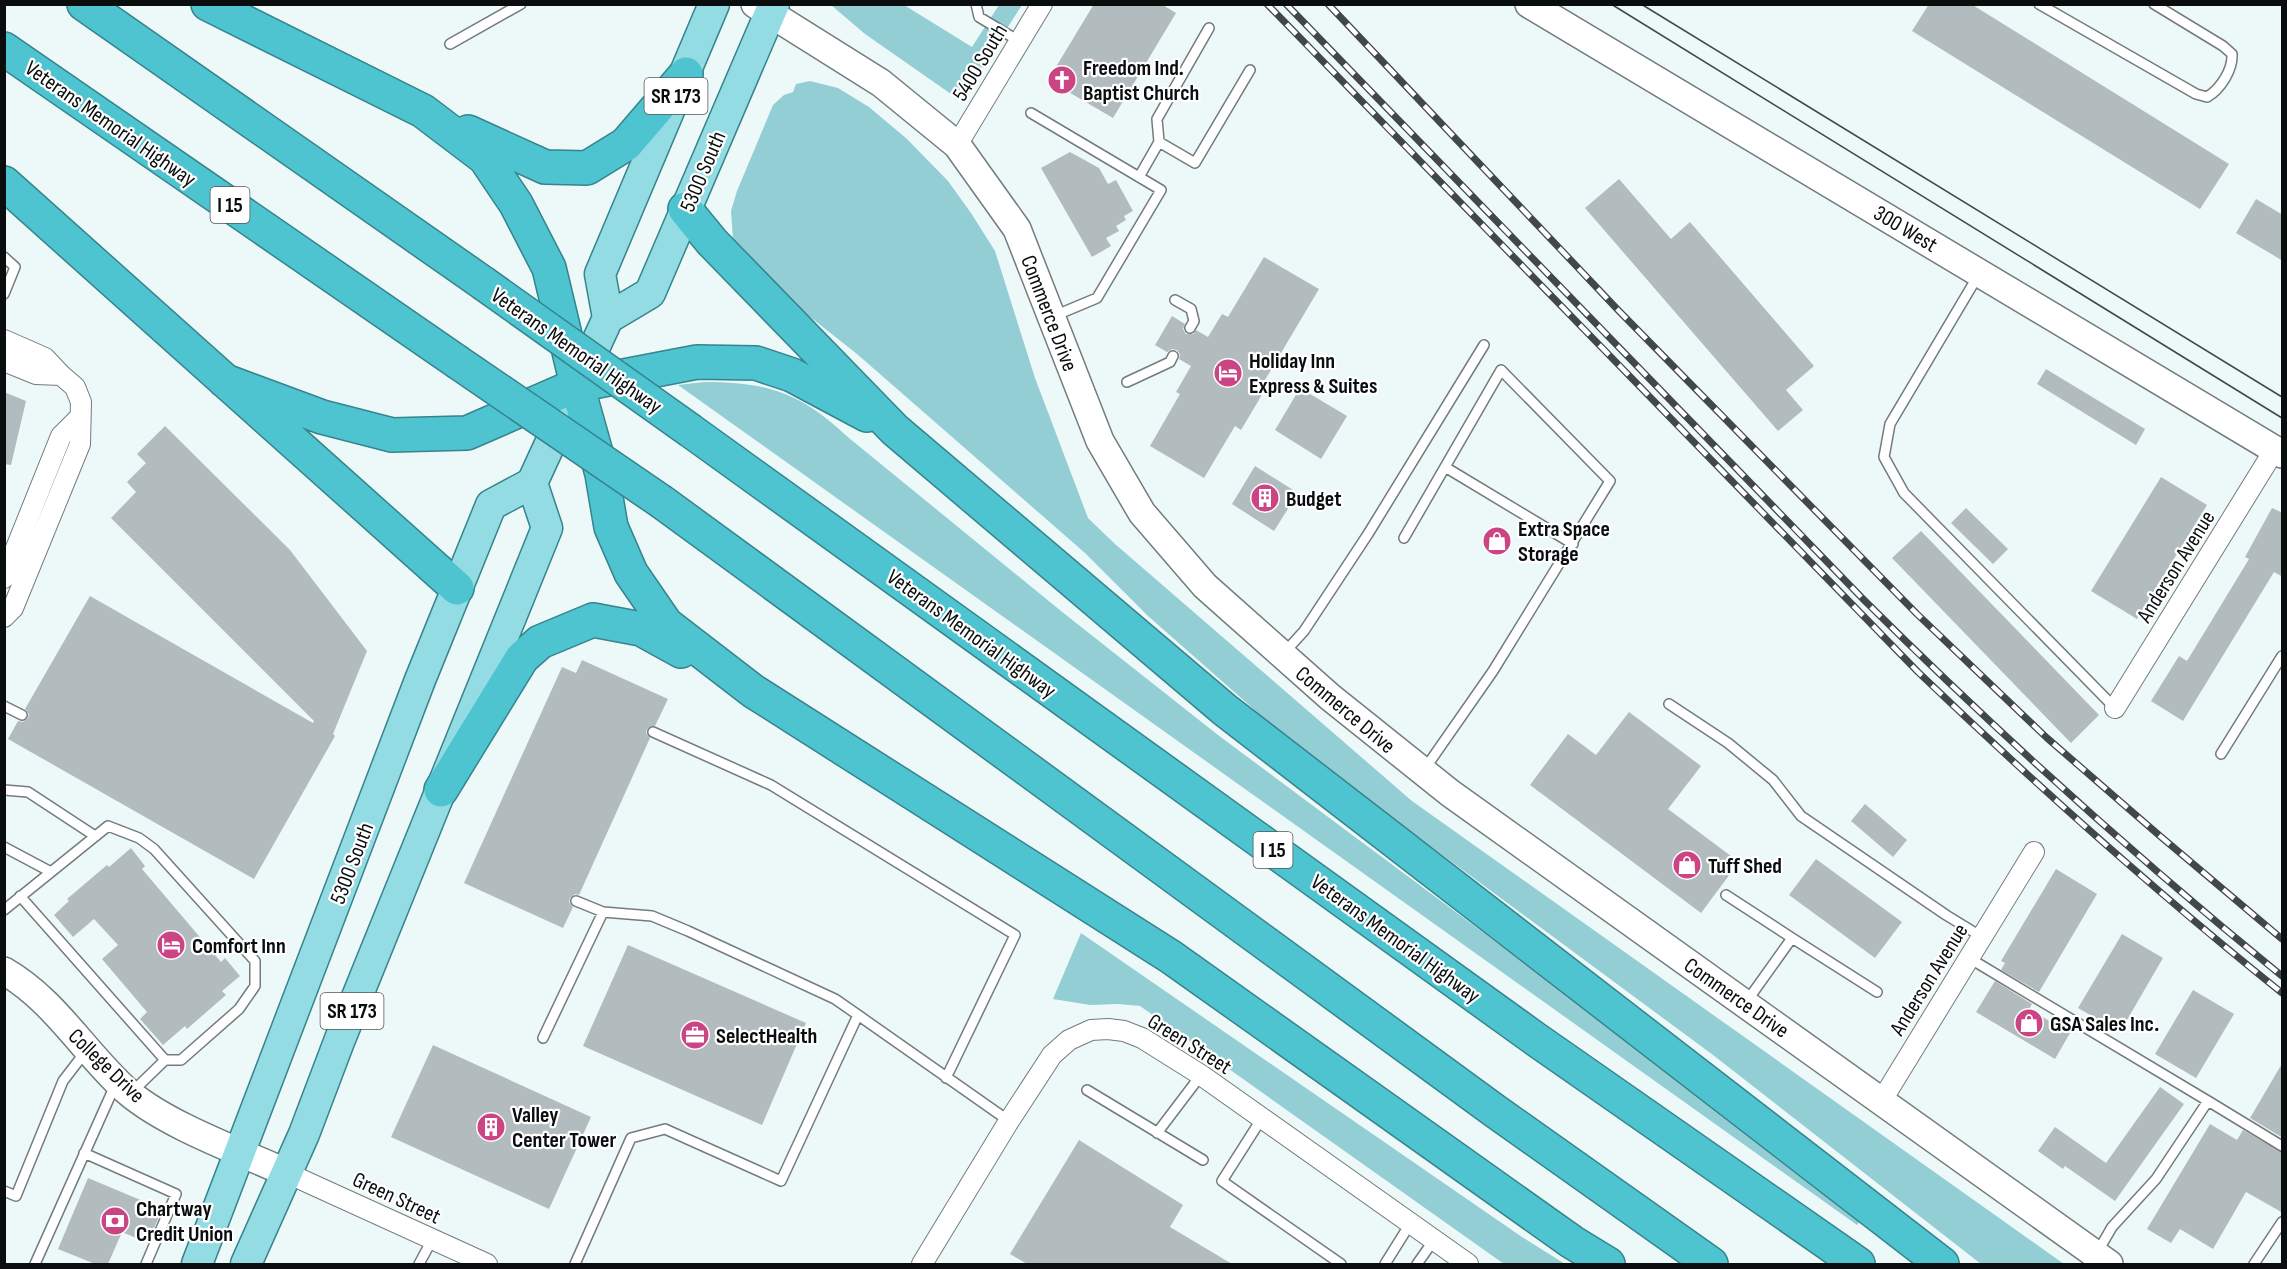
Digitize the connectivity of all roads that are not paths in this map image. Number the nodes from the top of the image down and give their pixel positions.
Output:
1 (84, 4) edge
2 (208, 4) edge
3 (521, 4) edge
4 (714, 4) edge
5 (976, 4) edge
6 (1042, 4) edge
7 (1529, 4) edge
8 (2039, 4) edge
9 (2154, 4) edge
10 (766, 8) edge
11 (1209, 28) dead end
12 (1019, 42) junction
13 (450, 44) dead end
14 (4, 49) edge
15 (1250, 70) dead end
16 (686, 74) junction
17 (423, 111) junction
18 (1030, 113) dead end
19 (1160, 142) junction
20 (957, 145) junction
21 (1138, 177) junction
22 (4, 183) edge
23 (686, 209) junction
24 (4, 257) edge
25 (1980, 272) junction
26 (4, 294) edge
27 (1175, 300) dead end
28 (1052, 317) junction
29 (608, 318) junction
30 (1190, 328) dead end
31 (4, 340) edge
32 (1484, 345) dead end
33 (1173, 356) dead end
34 (4, 361) edge
35 (61, 375) junction
36 (225, 381) junction
37 (1127, 382) dead end
38 (577, 385) junction
39 (80, 417) junction
40 (895, 430) junction
41 (2279, 451) edge
42 (1445, 467) junction
43 (532, 483) junction
44 (1404, 538) dead end
45 (1573, 544) junction
46 (4, 578) edge
47 (457, 588) junction
48 (4, 617) edge
49 (1282, 655) junction
50 (2283, 656) edge
51 (753, 691) junction
52 (1669, 704) dead end
53 (4, 706) edge
54 (2115, 708) joint
55 (22, 715) dead end
56 (653, 732) dead end
57 (2221, 754) dead end
58 (1423, 772) junction
59 (4, 790) edge
60 (441, 790) junction
61 (95, 836) junction
62 (4, 847) edge
63 (2034, 852) dead end
64 (51, 872) junction
65 (1726, 895) dead end
66 (21, 896) junction
67 (576, 901) dead end
68 (4, 910) edge
69 (603, 912) junction
70 (1982, 937) junction
71 (1792, 938) junction
72 (1969, 958) junction
73 (4, 971) edge
74 (1876, 992) dead end
75 (1745, 1003) junction
76 (858, 1015) junction
77 (543, 1038) dead end
78 (87, 1050) junction
79 (165, 1060) junction
80 (1201, 1075) junction
81 (946, 1078) junction
82 (124, 1087) junction
83 (1087, 1090) dead end
84 (1882, 1100) junction
85 (2208, 1101) junction
86 (1262, 1118) junction
87 (1009, 1121) junction
88 (1157, 1132) junction
89 (2283, 1146) edge
90 (241, 1152) junction
91 (84, 1153) junction
92 (1203, 1160) dead end
93 (287, 1173) junction
94 (4, 1191) edge
95 (2282, 1222) edge
96 (1410, 1224) junction
97 (432, 1240) junction
98 (1434, 1240) junction
99 (2102, 1260) edge
100 (475, 1262) edge
101 (35, 1264) edge
102 (146, 1264) edge
103 (197, 1264) edge
104 (246, 1264) edge
105 (419, 1264) edge
106 (575, 1264) edge
107 (922, 1264) edge
108 (1341, 1264) edge
109 (1385, 1264) edge
110 (1418, 1264) edge
111 (1468, 1264) edge
112 (1608, 1264) edge
113 (1711, 1264) edge
114 (1858, 1264) edge
115 (1942, 1264) edge
116 (2254, 1264) edge

1 - 114 highway, Veterans Memorial Highway / I 15, bridge
2 - 17 highway
3 - 13 lane
4 - 16 main road, SR 173
5 - 12 lane
6 - 12 street, 5400 South
7 - 25 street, 300 West
8 - 9 lane
10 - 20 street, Commerce Drive
10 - 23 main road, 5300 South / SR 173
11 - 19 lane
12 - 20 street, 5400 South
14 - 113 highway, Veterans Memorial Highway / I 15, bridge
15 - 19 lane
16 - 17 highway
16 - 29 main road, SR 173
17 - 38 highway
18 - 21 lane
19 - 21 lane
20 - 28 street, Commerce Drive
21 - 28 lane
22 - 36 highway
23 - 29 main road, 5300 South / SR 173
23 - 40 highway
24 - 26 lane
25 - 41 street, 300 West
25 - 54 lane
27 - 30 lane
28 - 49 street, Commerce Drive
29 - 38 main road
31 - 35 street
32 - 49 lane
33 - 37 lane
34 - 35 street
35 - 39 street
36 - 38 highway
36 - 47 highway
38 - 40 highway
38 - 43 main road
38 - 51 highway
39 - 46 street
39 - 48 street
40 - 115 highway
41 - 54 street, Anderson Avenue
42 - 44 lane
42 - 45 lane
42 - 45 lane
43 - 47 main road, 5300 South / SR 173
43 - 60 main road, SR 173
45 - 58 lane
47 - 90 main road, 5300 South / SR 173
49 - 58 street, Commerce Drive
50 - 57 lane
51 - 60 highway
51 - 112 highway
52 - 70 lane
53 - 55 lane
56 - 81 lane
58 - 75 street, Commerce Drive
59 - 61 lane
60 - 93 main road, SR 173
61 - 64 lane
61 - 79 lane
62 - 64 lane
63 - 70 street, Anderson Avenue
64 - 66 lane
65 - 71 lane
66 - 68 lane
66 - 79 lane
67 - 69 lane
69 - 76 lane
69 - 77 lane
70 - 72 street, Anderson Avenue
71 - 74 lane
71 - 75 lane
72 - 84 street, Anderson Avenue
72 - 85 lane
73 - 78 street, College Drive
75 - 84 street, Commerce Drive
76 - 81 lane
76 - 106 lane
78 - 82 street, College Drive
78 - 94 lane
79 - 82 lane
80 - 86 street, Green Street
80 - 87 street, Green Street
80 - 88 lane
81 - 87 lane
82 - 90 street, College Drive
82 - 91 lane
83 - 88 lane
84 - 99 street, Commerce Drive
85 - 89 lane
85 - 99 lane
86 - 96 street, Green Street
86 - 108 lane
87 - 107 street, Green Street
88 - 92 lane
90 - 93 street, College Drive
90 - 103 main road, 5300 South / SR 173
91 - 101 lane
91 - 102 lane
93 - 97 street, Green Street
93 - 104 main road, SR 173
95 - 116 lane
96 - 98 street, Green Street
96 - 109 lane
97 - 100 street, Green Street
97 - 105 lane
98 - 110 lane
98 - 111 street, Green Street

